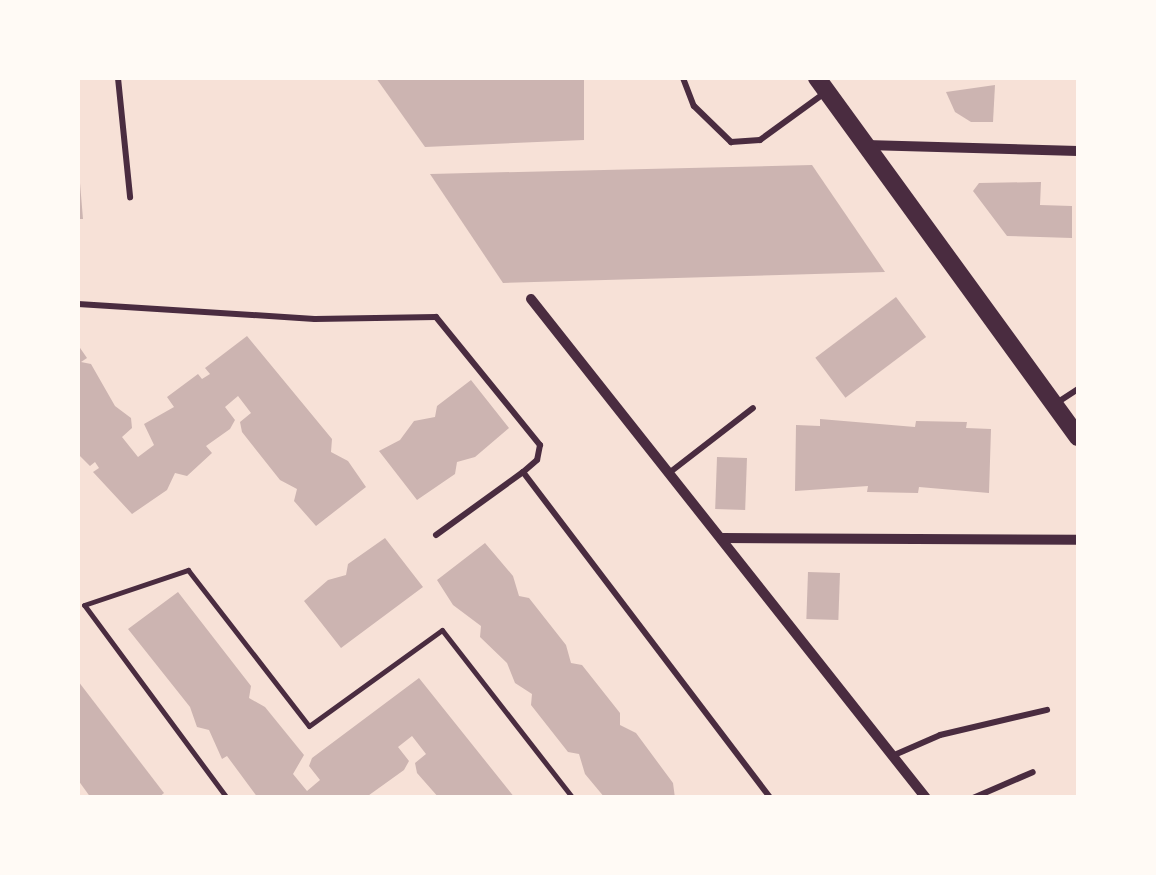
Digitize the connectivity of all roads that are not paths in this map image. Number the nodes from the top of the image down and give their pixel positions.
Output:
1 (118, 78) edge
2 (682, 78) edge
3 (822, 85) edge
4 (866, 145) junction
5 (1078, 151) edge
6 (130, 197) dead end
7 (531, 299) dead end
8 (78, 304) edge
9 (1078, 389) edge
10 (1055, 404) junction
11 (753, 408) dead end
12 (1078, 437) edge
13 (523, 472) junction
14 (668, 474) junction
15 (436, 535) dead end
16 (722, 538) junction
17 (1078, 540) edge
18 (1048, 710) dead end
19 (892, 756) junction
20 (1032, 772) dead end
21 (770, 798) edge
22 (926, 798) edge
23 (973, 798) edge

1 - 6 lane
2 - 3 lane
3 - 4 main road
4 - 5 street
4 - 10 main road
7 - 14 street
8 - 13 lane
9 - 10 lane
10 - 12 main road
11 - 14 lane
13 - 15 lane
13 - 21 lane
14 - 16 street
16 - 17 street
16 - 19 street
18 - 19 lane
19 - 22 street
20 - 23 lane

